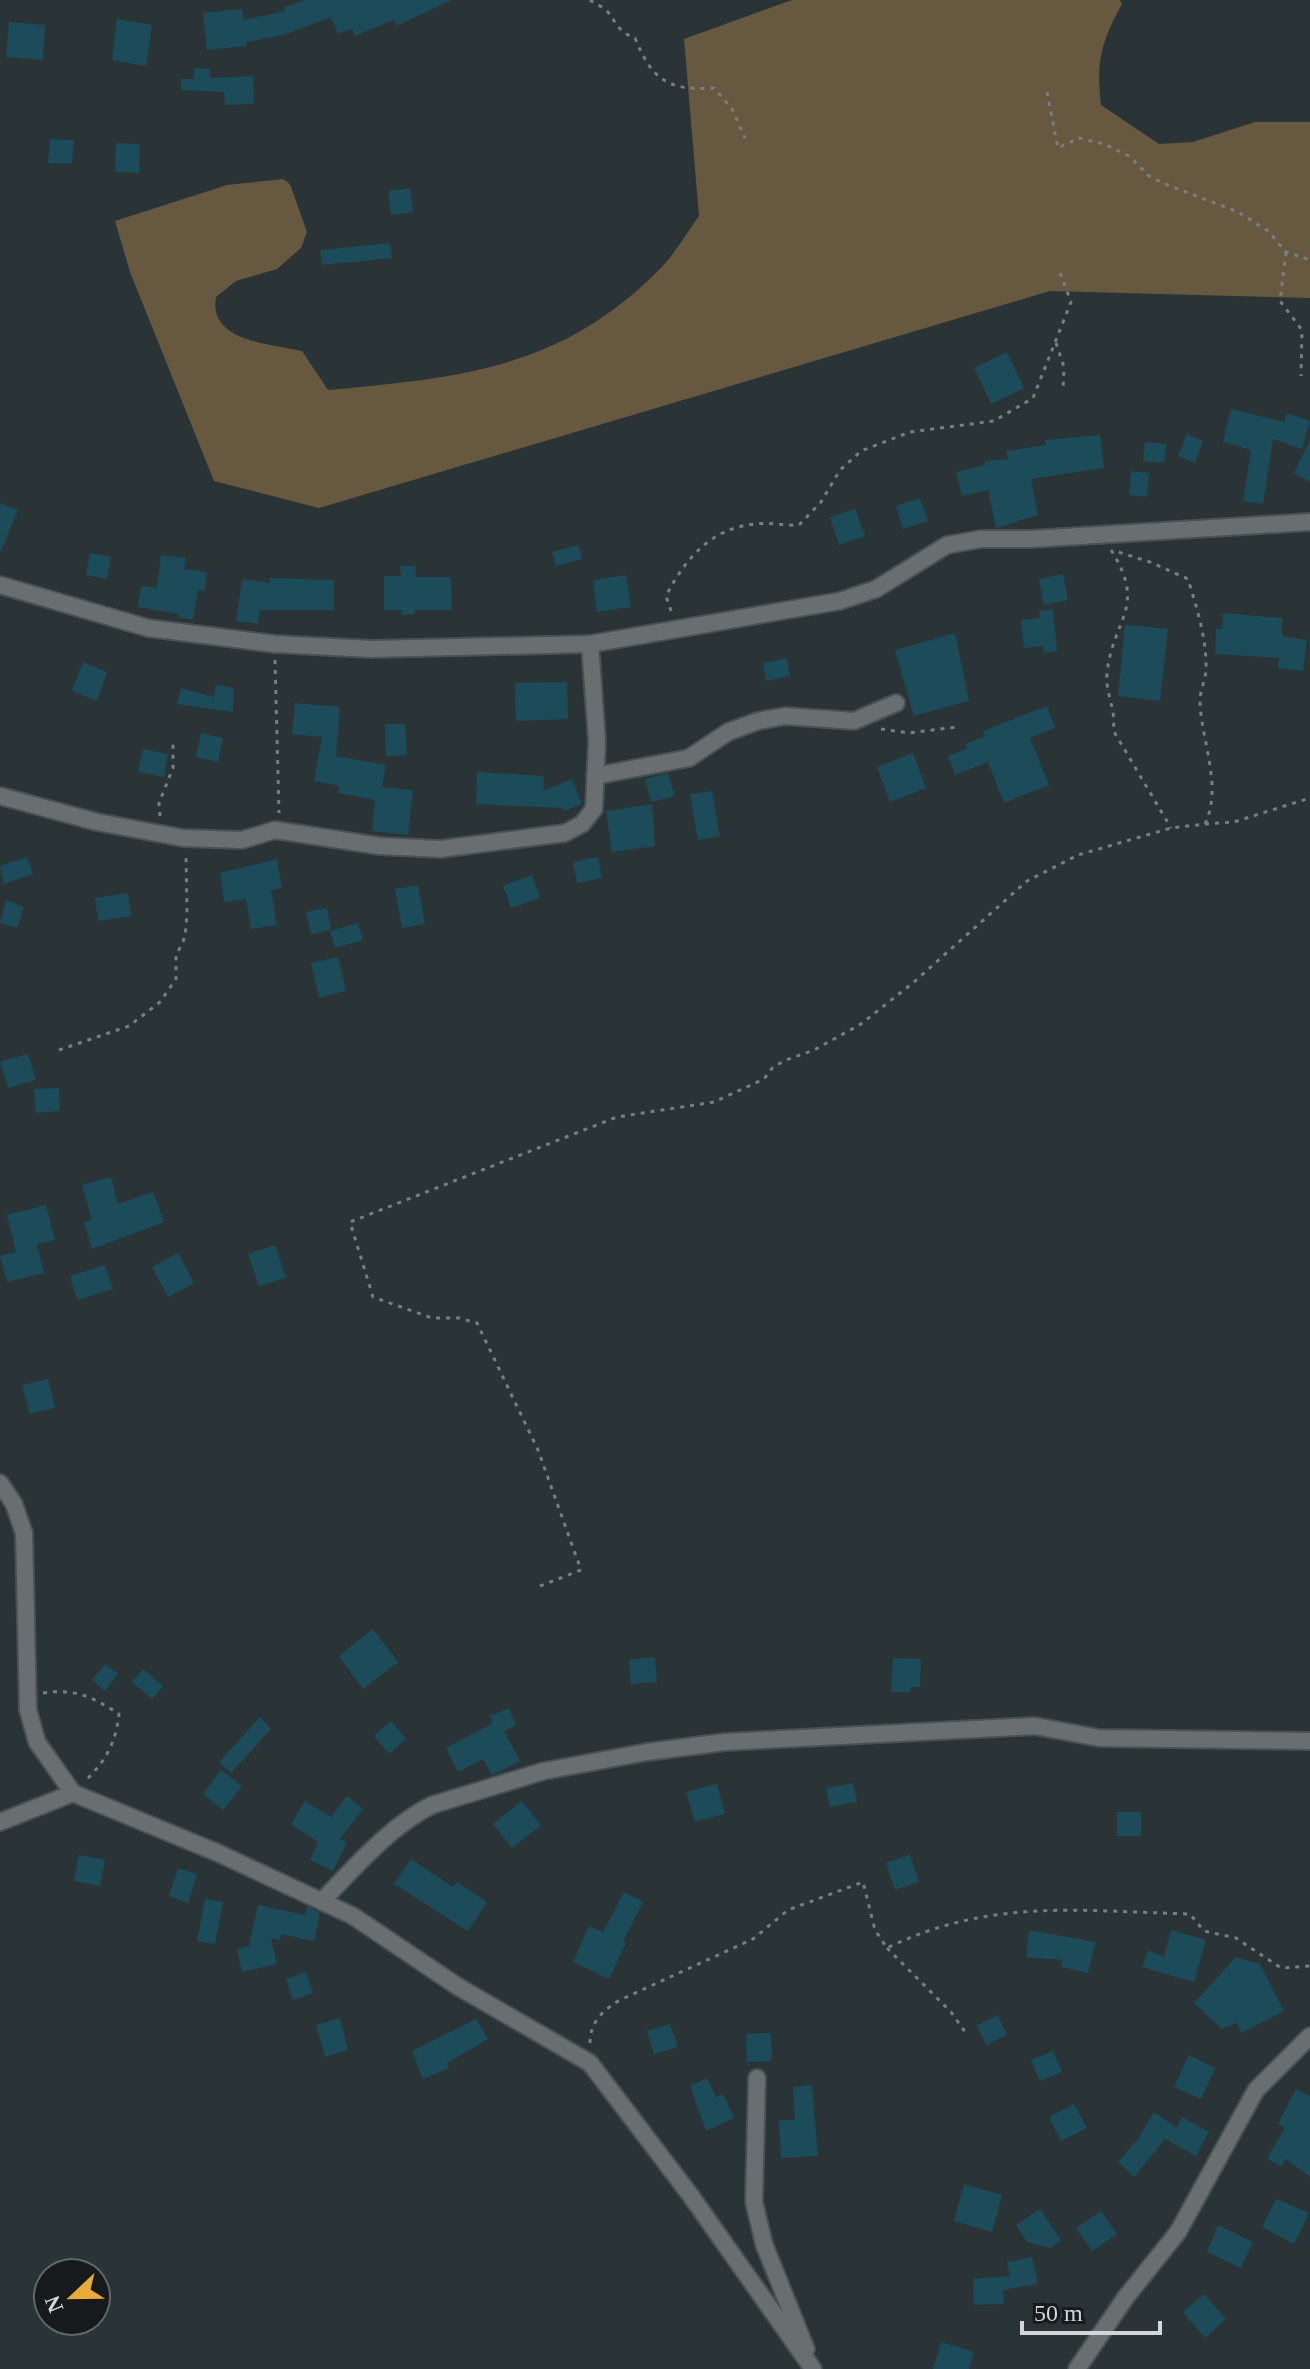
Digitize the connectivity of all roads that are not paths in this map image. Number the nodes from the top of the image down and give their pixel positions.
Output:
1 (1310, 522) edge
2 (0, 585) edge
3 (590, 644) junction
4 (896, 703) dead end
5 (595, 776) junction
6 (0, 796) edge
7 (0, 1483) edge
8 (1310, 1741) edge
9 (73, 1793) junction
10 (0, 1822) edge
11 (323, 1900) junction
12 (1310, 2036) edge
13 (757, 2078) dead end
14 (813, 2369) edge
15 (1077, 2369) edge

1 - 3 street
2 - 3 street
3 - 5 street
4 - 5 street
5 - 6 street
7 - 9 street
8 - 11 street
9 - 10 street
9 - 11 street
11 - 14 street
12 - 15 street
13 - 14 street

